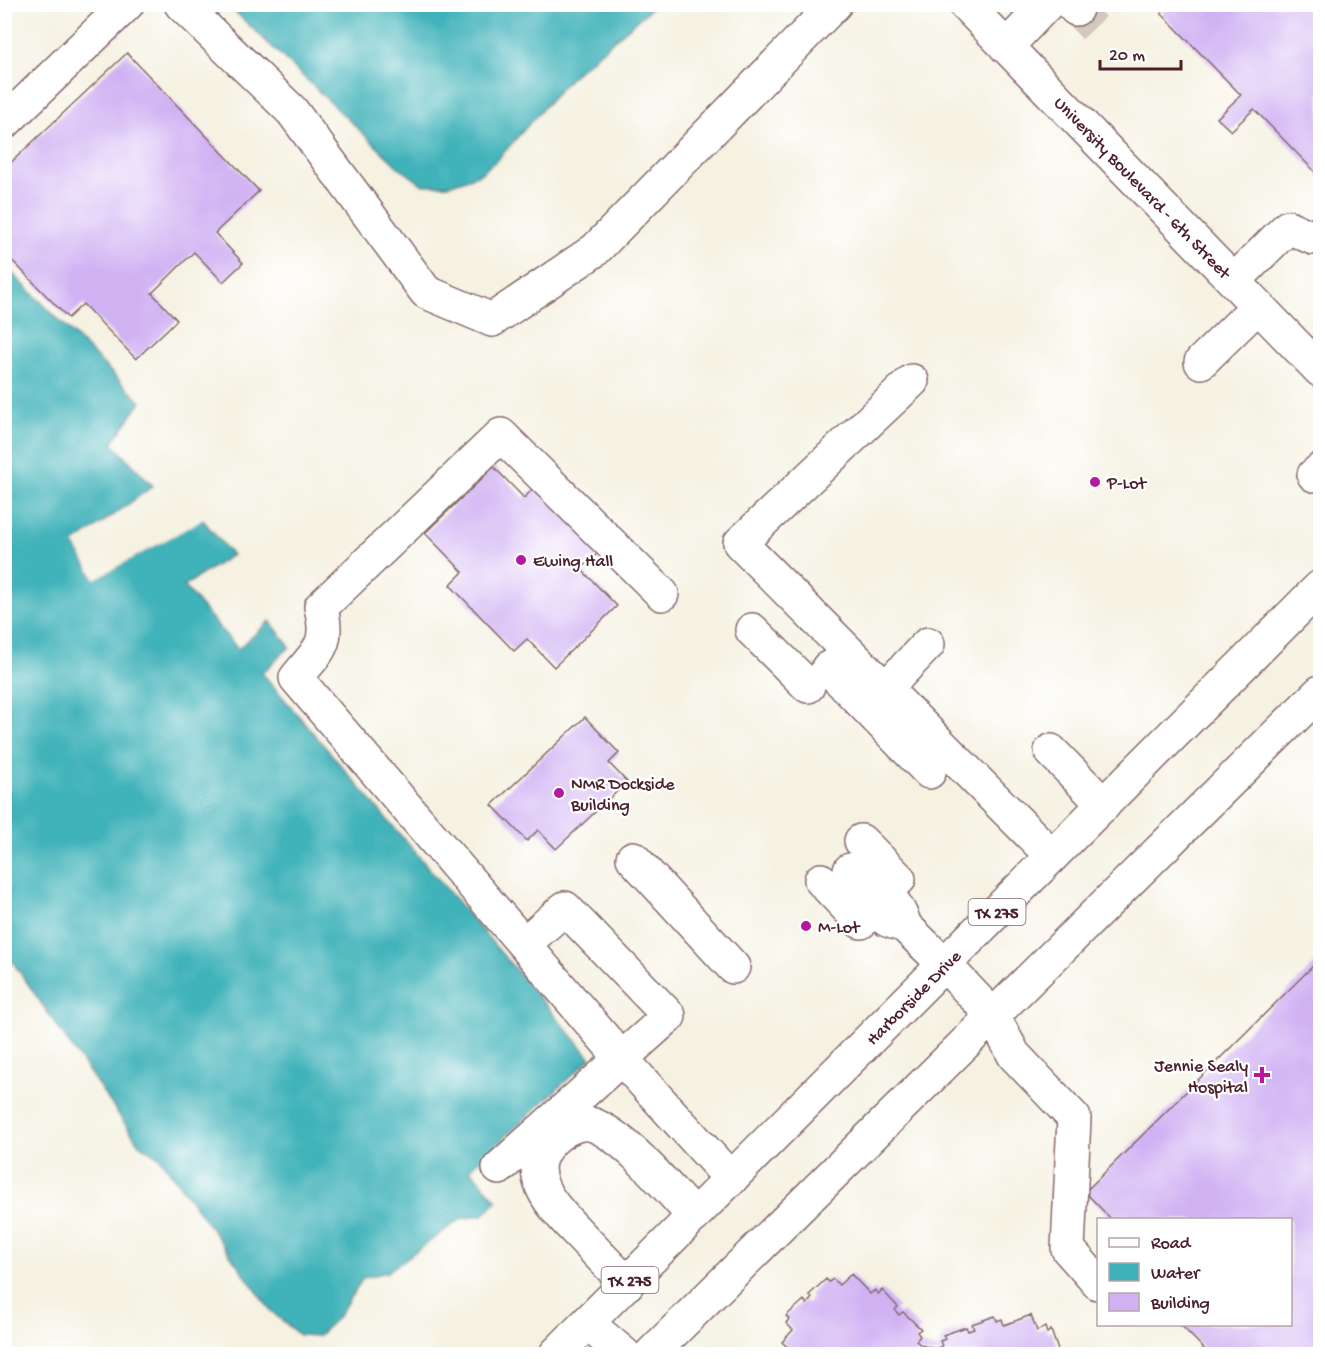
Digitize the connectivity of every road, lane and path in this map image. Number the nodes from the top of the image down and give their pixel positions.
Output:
1 (127, 4) edge
2 (181, 4) edge
3 (835, 4) edge
4 (965, 4) edge
5 (1065, 6) edge
6 (1006, 47) junction
7 (4, 123) edge
8 (1320, 236) edge
9 (1234, 281) junction
10 (1258, 306) junction
11 (1201, 362) dead end
12 (1320, 370) edge
13 (912, 381) dead end
14 (1320, 587) edge
15 (662, 594) dead end
16 (752, 630) dead end
17 (928, 644) dead end
18 (885, 689) junction
19 (1320, 692) edge
20 (1051, 752) dead end
21 (929, 772) dead end
22 (1104, 804) junction
23 (861, 841) dead end
24 (1052, 856) junction
25 (633, 858) dead end
26 (821, 880) dead end
27 (915, 895) dead end
28 (905, 926) dead end
29 (872, 934) dead end
30 (524, 945) junction
31 (945, 965) junction
32 (733, 967) dead end
33 (993, 1016) junction
34 (621, 1058) junction
35 (499, 1168) dead end
36 (731, 1179) junction
37 (694, 1216) junction
38 (1097, 1282) edge
39 (627, 1284) junction
40 (587, 1323) junction
41 (556, 1354) edge
42 (624, 1354) edge
43 (651, 1354) edge

1 - 7 main road
2 - 3 main road
4 - 6 main road, University Boulevard - 6th Street
5 - 6 main road
6 - 9 main road, University Boulevard - 6th Street
8 - 9 main road
9 - 10 main road, University Boulevard - 6th Street
10 - 11 main road
10 - 12 main road, University Boulevard - 6th Street
13 - 18 main road
14 - 22 main road, Harborside Drive / TX 275
15 - 30 main road
16 - 21 main road
17 - 18 main road
18 - 24 main road
19 - 33 main road
20 - 22 main road
22 - 24 main road, Harborside Drive / TX 275
23 - 27 main road
24 - 31 main road, Harborside Drive / TX 275
25 - 32 main road
26 - 29 main road
28 - 31 main road
30 - 34 main road
30 - 34 main road
31 - 33 main road
31 - 36 main road, Harborside Drive / TX 275
33 - 38 main road
33 - 43 main road
34 - 35 main road
34 - 36 main road
36 - 37 main road, Harborside Drive / TX 275
37 - 39 main road, Harborside Drive / TX 275
37 - 39 main road
39 - 40 main road, Harborside Drive / TX 275
40 - 41 main road, Harborside Drive / TX 275
40 - 42 main road

